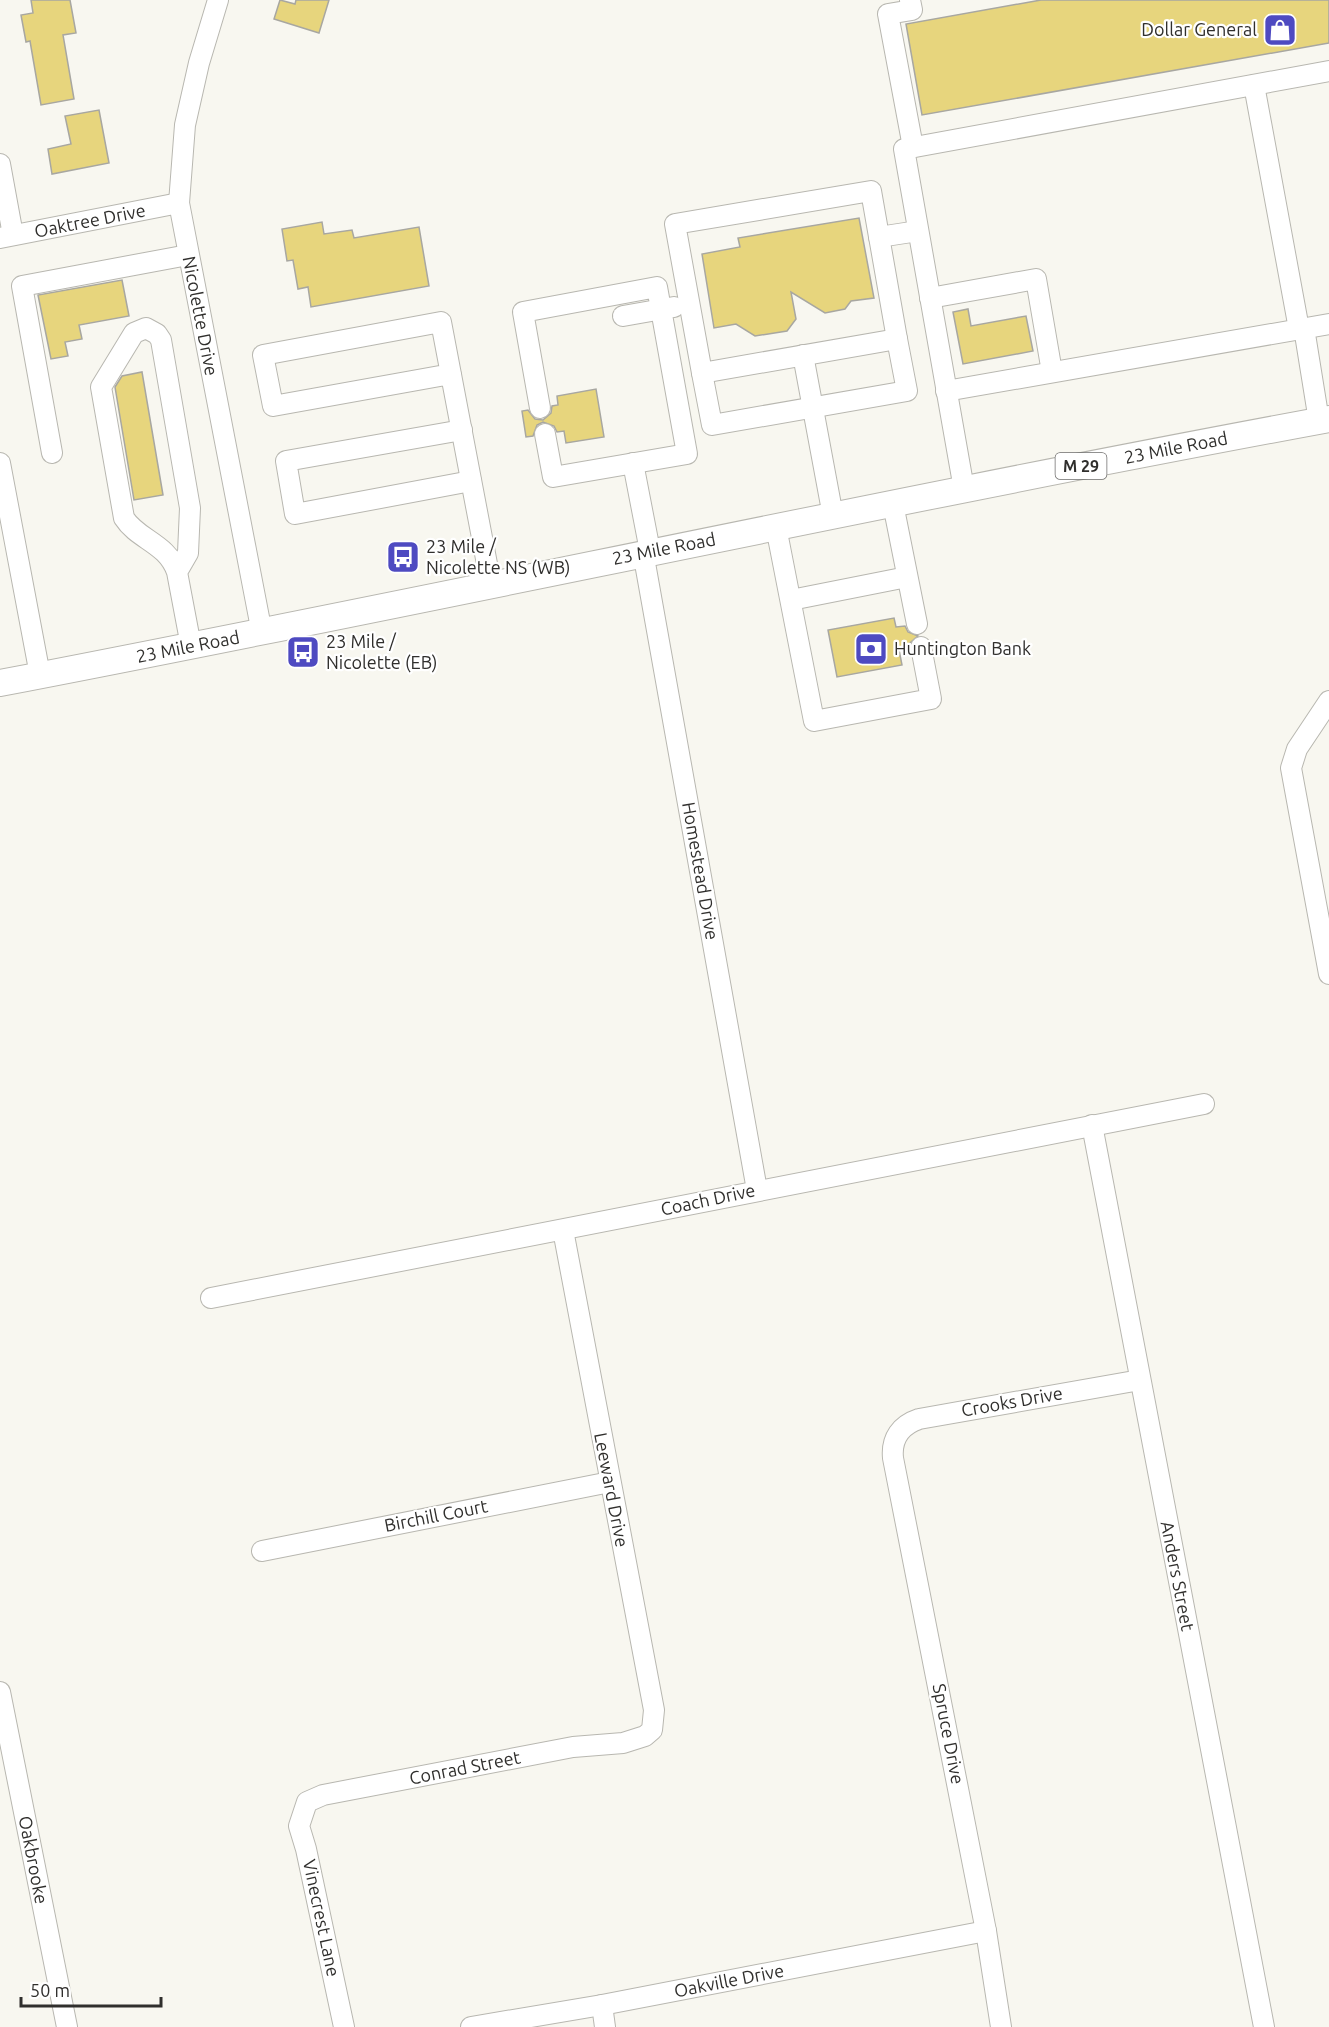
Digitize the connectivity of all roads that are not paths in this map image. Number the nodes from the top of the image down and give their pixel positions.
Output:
1 (218, 0) edge
2 (910, 0) edge
3 (1329, 71) edge
4 (1254, 85) junction
5 (913, 147) junction
6 (0, 164) edge
7 (179, 203) junction
8 (918, 231) junction
9 (7, 236) edge
10 (879, 237) junction
11 (188, 255) junction
12 (930, 298) junction
13 (690, 304) junction
14 (661, 309) junction
15 (623, 315) dead end
16 (1329, 324) edge
17 (1301, 329) junction
18 (897, 339) junction
19 (803, 356) junction
20 (1052, 372) junction
21 (702, 373) junction
22 (451, 374) junction
23 (946, 391) junction
24 (813, 407) junction
25 (540, 408) dead end
26 (1324, 420) edge
27 (462, 430) junction
28 (545, 434) dead end
29 (52, 453) dead end
30 (0, 462) edge
31 (633, 463) junction
32 (471, 482) junction
33 (964, 489) junction
34 (893, 504) junction
35 (833, 516) junction
36 (776, 527) junction
37 (647, 552) junction
38 (177, 572) junction
39 (907, 577) junction
40 (491, 585) junction
41 (790, 600) junction
42 (917, 624) dead end
43 (262, 633) junction
44 (191, 646) junction
45 (921, 647) dead end
46 (40, 675) junction
47 (0, 683) edge
48 (1329, 701) edge
49 (1329, 974) edge
50 (1204, 1104) dead end
51 (1092, 1125) junction
52 (757, 1190) junction
53 (563, 1230) junction
54 (211, 1298) dead end
55 (1140, 1380) junction
56 (894, 1442) joint
57 (610, 1482) junction
58 (262, 1551) dead end
59 (0, 1692) edge
60 (635, 1740) joint
61 (303, 1811) joint
62 (986, 1931) junction
63 (602, 2005) junction
64 (67, 2027) edge
65 (344, 2027) edge
66 (471, 2027) edge
67 (605, 2027) edge
68 (1001, 2027) edge
69 (1264, 2027) edge

1 - 7 street, Nicolette Drive
2 - 5 street
3 - 4 street
4 - 5 street
4 - 17 street
5 - 8 street
6 - 9 street
7 - 9 street, Oaktree Drive
7 - 11 street, Nicolette Drive
8 - 10 street
8 - 12 street
10 - 13 street
10 - 18 street
11 - 29 street
11 - 43 street, Nicolette Drive
12 - 20 street
12 - 23 street
13 - 14 street
13 - 21 street
14 - 15 street
14 - 25 street
14 - 31 street
16 - 17 street
17 - 20 street
17 - 26 street
18 - 19 street
18 - 24 street
19 - 21 street
19 - 24 street
20 - 23 street
21 - 24 street
22 - 22 street
22 - 27 street
23 - 33 street
24 - 35 street
26 - 33 main road, 23 Mile Road / M 29
27 - 32 street
27 - 32 street
28 - 31 street
30 - 46 street
31 - 37 street, Homestead Drive
32 - 40 street
33 - 34 main road, 23 Mile Road / M 29
34 - 35 main road, 23 Mile Road / M 29
34 - 39 street
35 - 36 main road, 23 Mile Road / M 29
36 - 37 main road, 23 Mile Road / M 29
36 - 41 street
37 - 40 main road, 23 Mile Road / M 29
37 - 52 street, Homestead Drive
38 - 38 street
38 - 44 street
39 - 41 street
39 - 42 street
40 - 43 main road, 23 Mile Road / M 29
41 - 45 street
43 - 44 main road, 23 Mile Road / M 29
44 - 46 main road, 23 Mile Road / M 29
46 - 47 main road, 23 Mile Road / M 29
48 - 49 street
50 - 51 street, Coach Drive
51 - 52 street, Coach Drive
51 - 55 street, Anders Street
52 - 53 street, Coach Drive
53 - 54 street, Coach Drive
53 - 57 street, Leeward Drive
55 - 56 street, Crooks Drive
55 - 69 street, Anders Street
56 - 62 street, Spruce Drive
57 - 58 street, Birchill Court
57 - 60 street, Leeward Drive
59 - 64 street, Oakbrooke
60 - 61 street, Conrad Street
61 - 65 street, Vinecrest Lane
62 - 63 street, Oakville Drive
62 - 68 street, Spruce Drive
63 - 66 street, Oakville Drive
63 - 67 street

